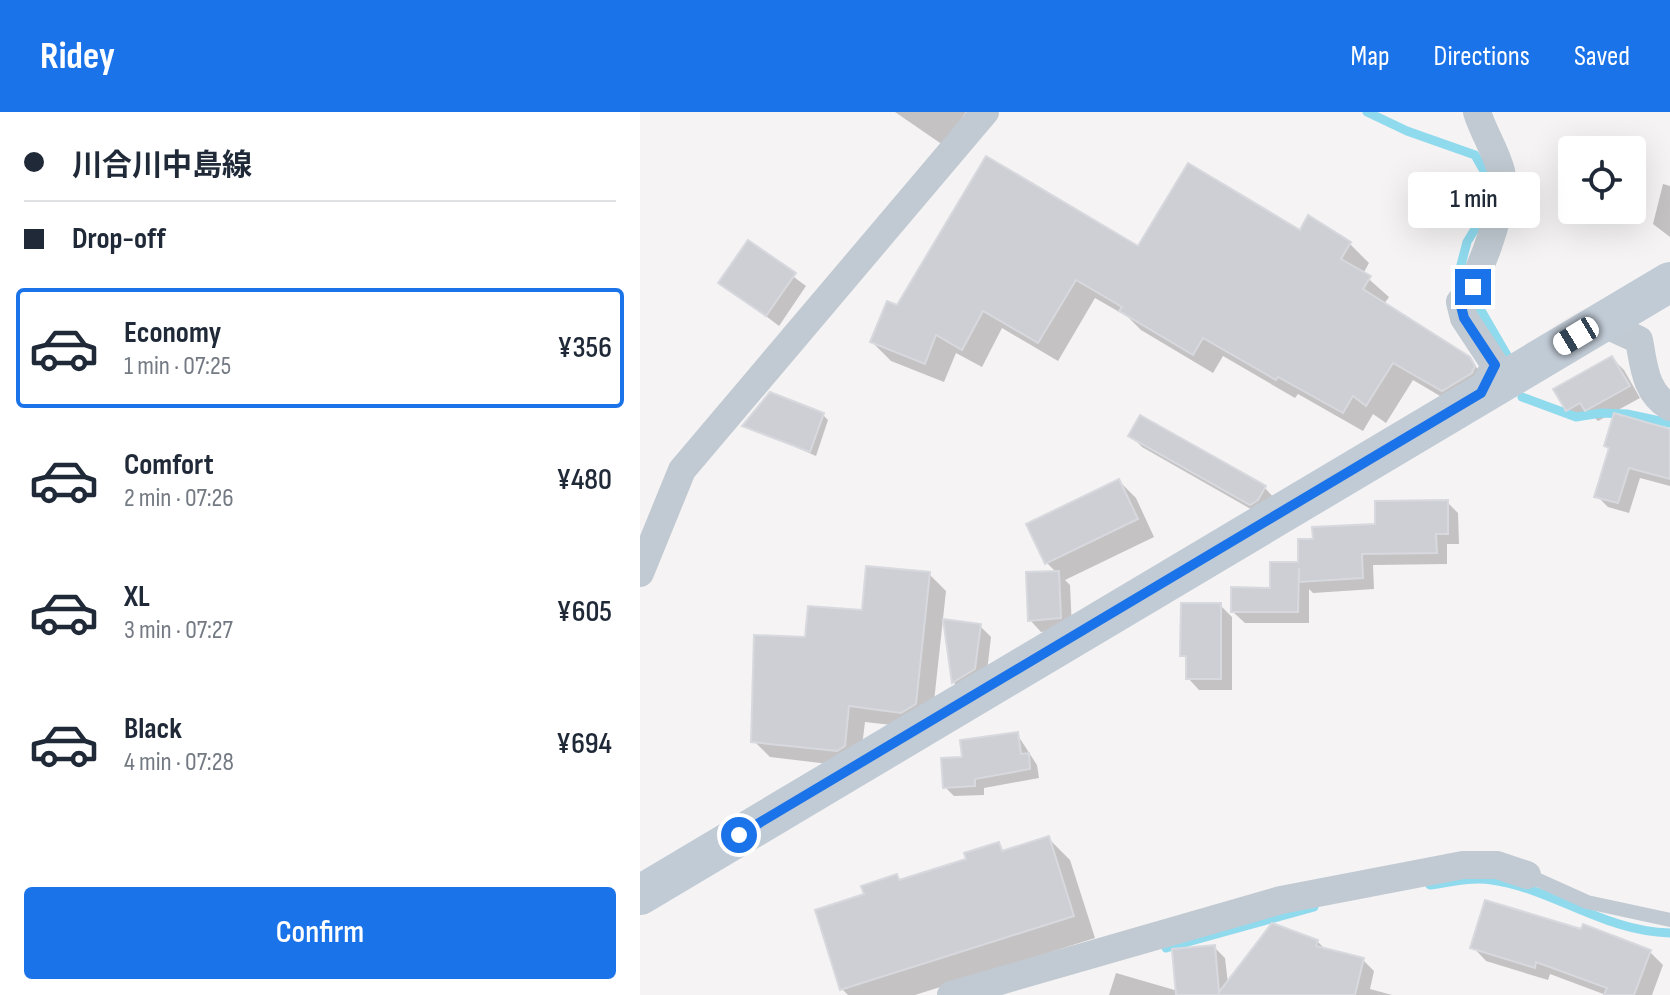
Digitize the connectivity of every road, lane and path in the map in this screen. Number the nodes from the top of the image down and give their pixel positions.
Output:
1 (985, 112) edge
2 (1477, 112) edge
3 (1670, 282) edge
4 (1600, 322) junction
5 (1481, 393) junction
6 (1670, 407) edge
7 (640, 573) edge
8 (1527, 875) joint
9 (640, 895) edge
10 (1670, 920) edge
11 (951, 995) edge

1 - 7 street
2 - 5 street
3 - 4 main road
4 - 5 main road
4 - 6 street
5 - 9 main road
8 - 10 lane
8 - 11 street

